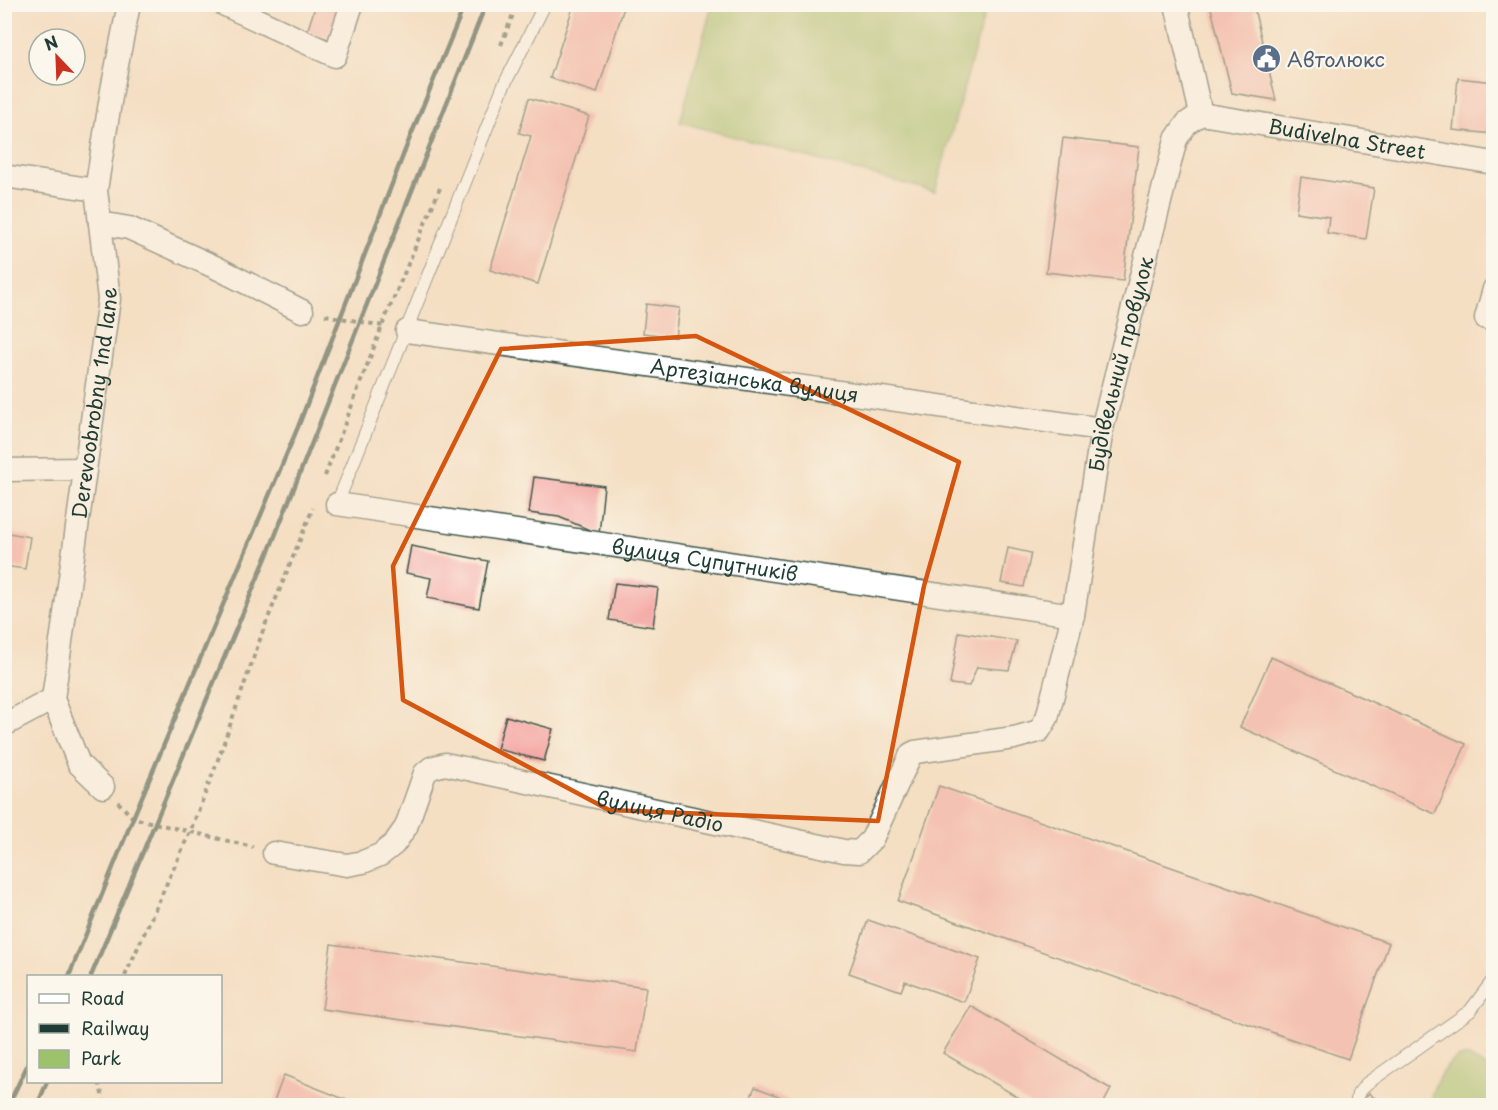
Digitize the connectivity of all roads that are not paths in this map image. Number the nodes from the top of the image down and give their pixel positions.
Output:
1 (129, 4) edge
2 (223, 4) edge
3 (352, 4) edge
4 (545, 4) edge
5 (1176, 4) edge
6 (1201, 114) junction
7 (1494, 162) edge
8 (4, 176) edge
9 (96, 190) junction
10 (100, 223) junction
11 (1494, 289) edge
12 (302, 311) road end
13 (1486, 318) dead end
14 (407, 331) junction
15 (1102, 429) junction
16 (85, 469) junction
17 (4, 470) edge
18 (337, 504) joint
19 (1072, 615) junction
20 (53, 699) junction
21 (4, 725) edge
22 (1039, 731) joint
23 (103, 787) road end
24 (274, 853) road end
25 (1494, 979) edge
26 (1356, 1106) edge

1 - 9 street, Derevoobrobny 1nd lane
2 - 3 street
4 - 14 lane
5 - 6 street
6 - 7 street, Budivelna Street
6 - 15 street, Будівельний провулок
8 - 9 street
9 - 10 street, Derevoobrobny 1nd lane
10 - 12 street
10 - 16 street, Derevoobrobny 1nd lane
11 - 13 street
14 - 15 street, Артезіанська вулиця
14 - 18 lane
15 - 19 street, Будівельний провулок
16 - 17 street
16 - 20 street, Derevoobrobny 1nd lane
18 - 19 street, вулиця Супутників
19 - 22 street, Будівельний провулок
20 - 21 street
20 - 23 street, Derevoobrobny 1nd lane
22 - 24 street, вулиця Радіо
25 - 26 lane

